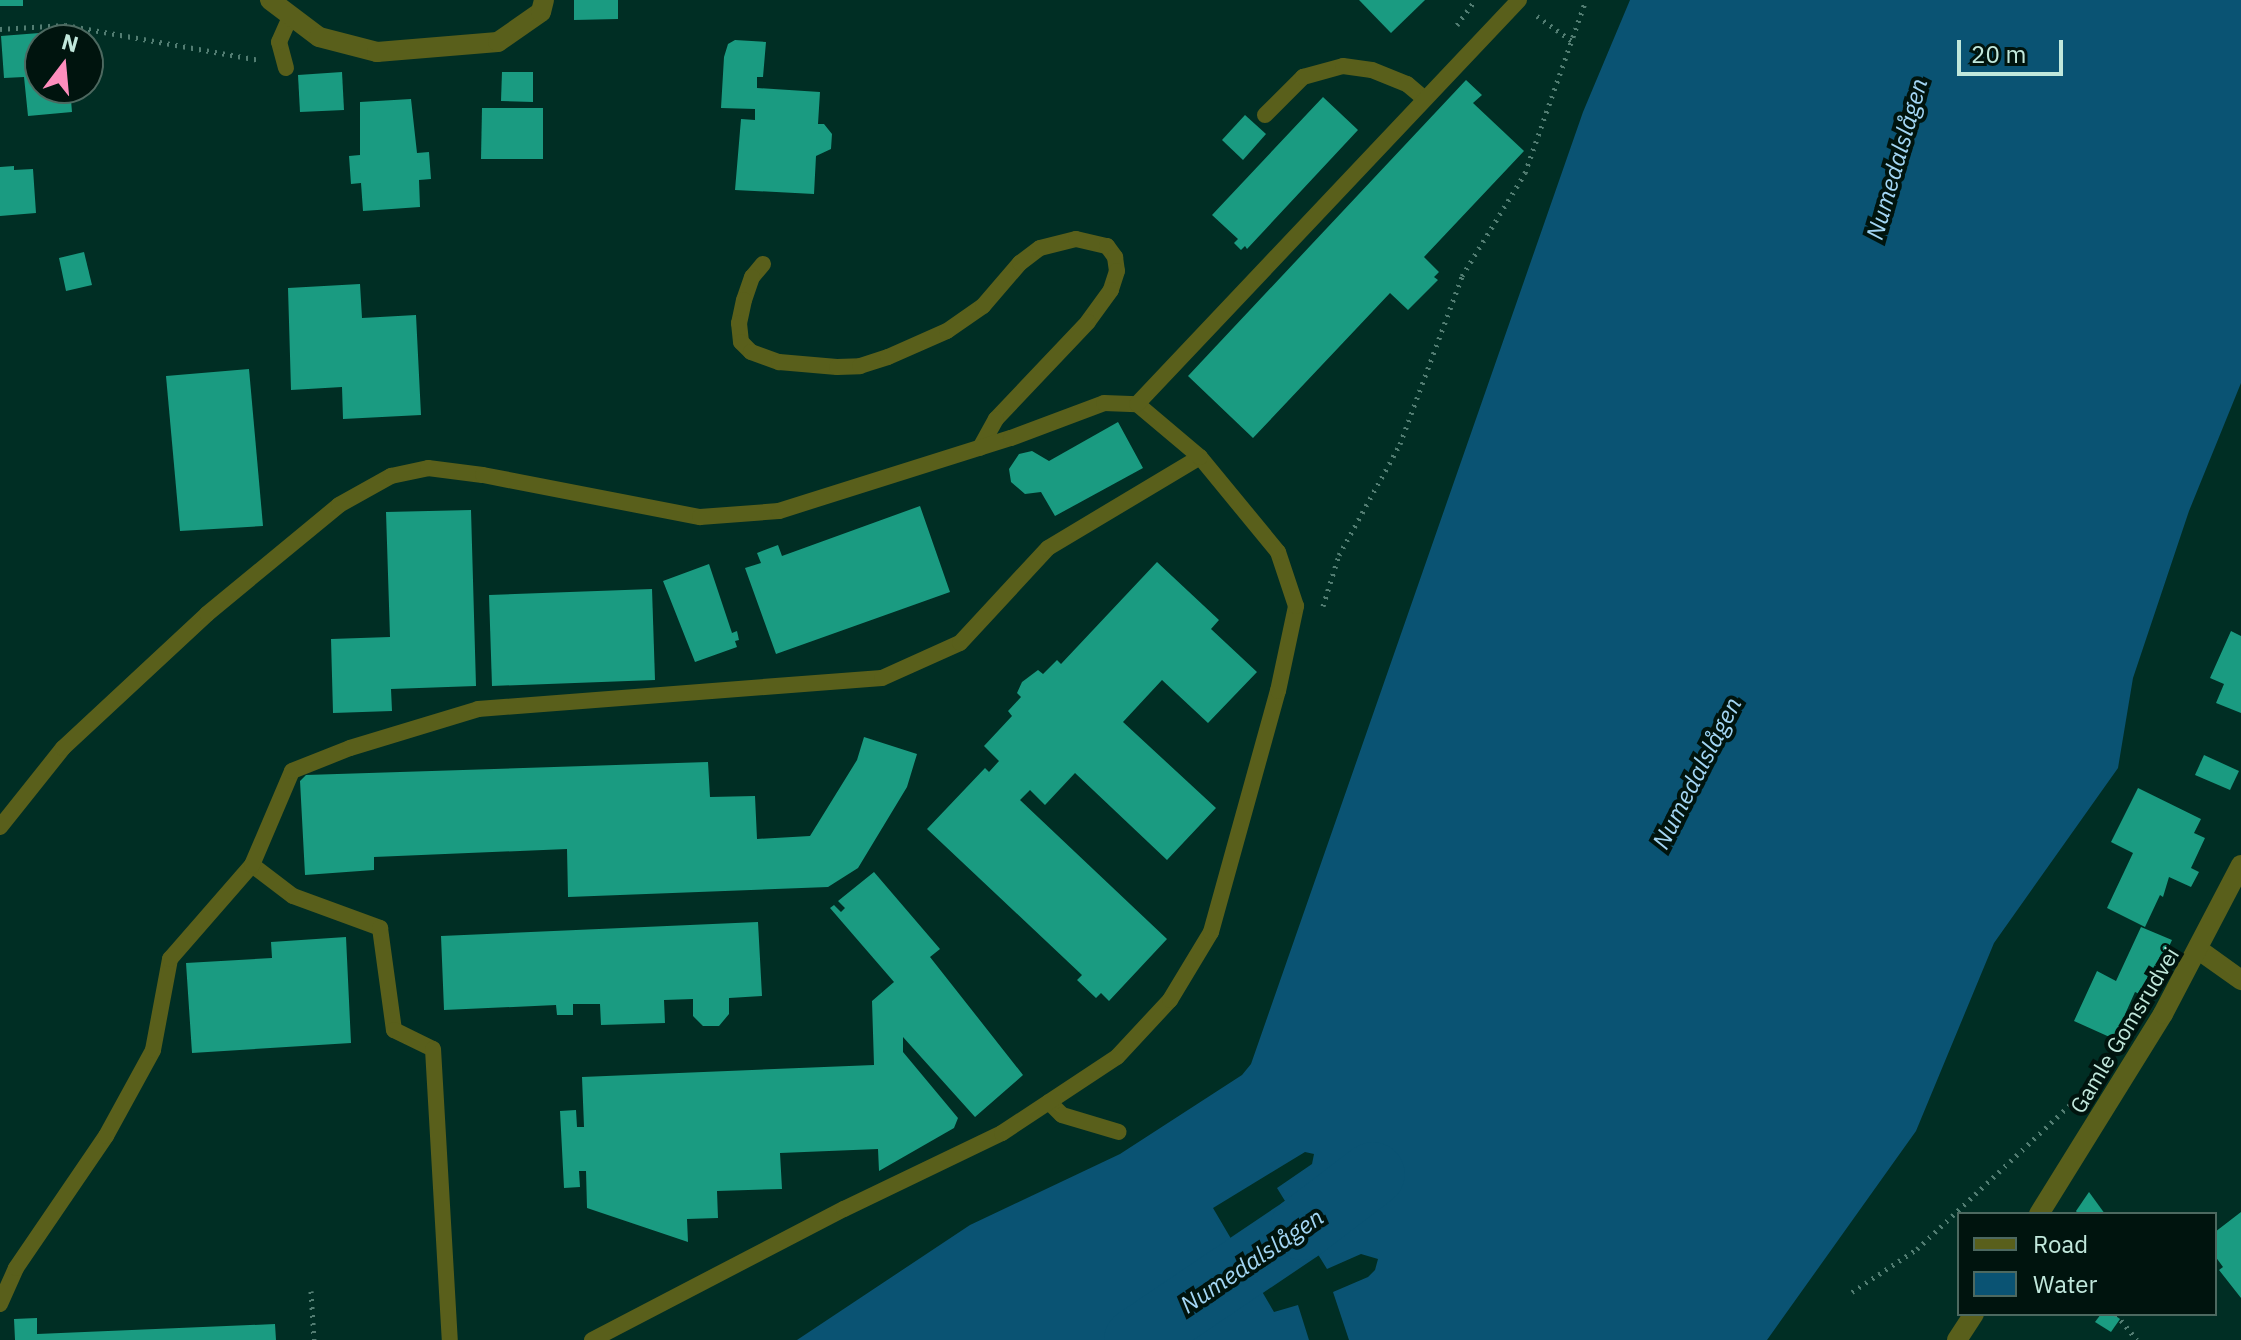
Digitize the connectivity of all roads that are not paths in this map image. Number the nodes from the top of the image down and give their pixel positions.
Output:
1 (270, 0) edge
2 (1518, 1) edge
3 (542, 6) edge
4 (290, 17) junction
5 (286, 68) dead end
6 (1425, 99) junction
7 (1265, 115) dead end
8 (763, 264) dead end
9 (1137, 404) junction
10 (980, 448) junction
11 (1200, 457) junction
12 (0, 827) edge
13 (252, 865) junction
14 (2241, 865) edge
15 (2199, 950) junction
16 (2241, 980) edge
17 (1049, 1102) junction
18 (1119, 1132) dead end
19 (2040, 1212) edge
20 (0, 1304) edge
21 (1973, 1316) edge
22 (450, 1340) edge
23 (592, 1340) edge
24 (1957, 1340) edge

1 - 4 street
2 - 6 lane
3 - 4 street
4 - 5 lane
6 - 7 lane
6 - 9 lane
8 - 10 lane
9 - 10 lane
9 - 11 lane
10 - 12 lane
11 - 13 lane
11 - 17 lane
13 - 20 lane
13 - 22 lane
14 - 15 street, Gamle Gomsrudvei
15 - 16 street
15 - 19 street, Gamle Gomsrudvei
17 - 18 lane
17 - 23 lane
21 - 24 street

